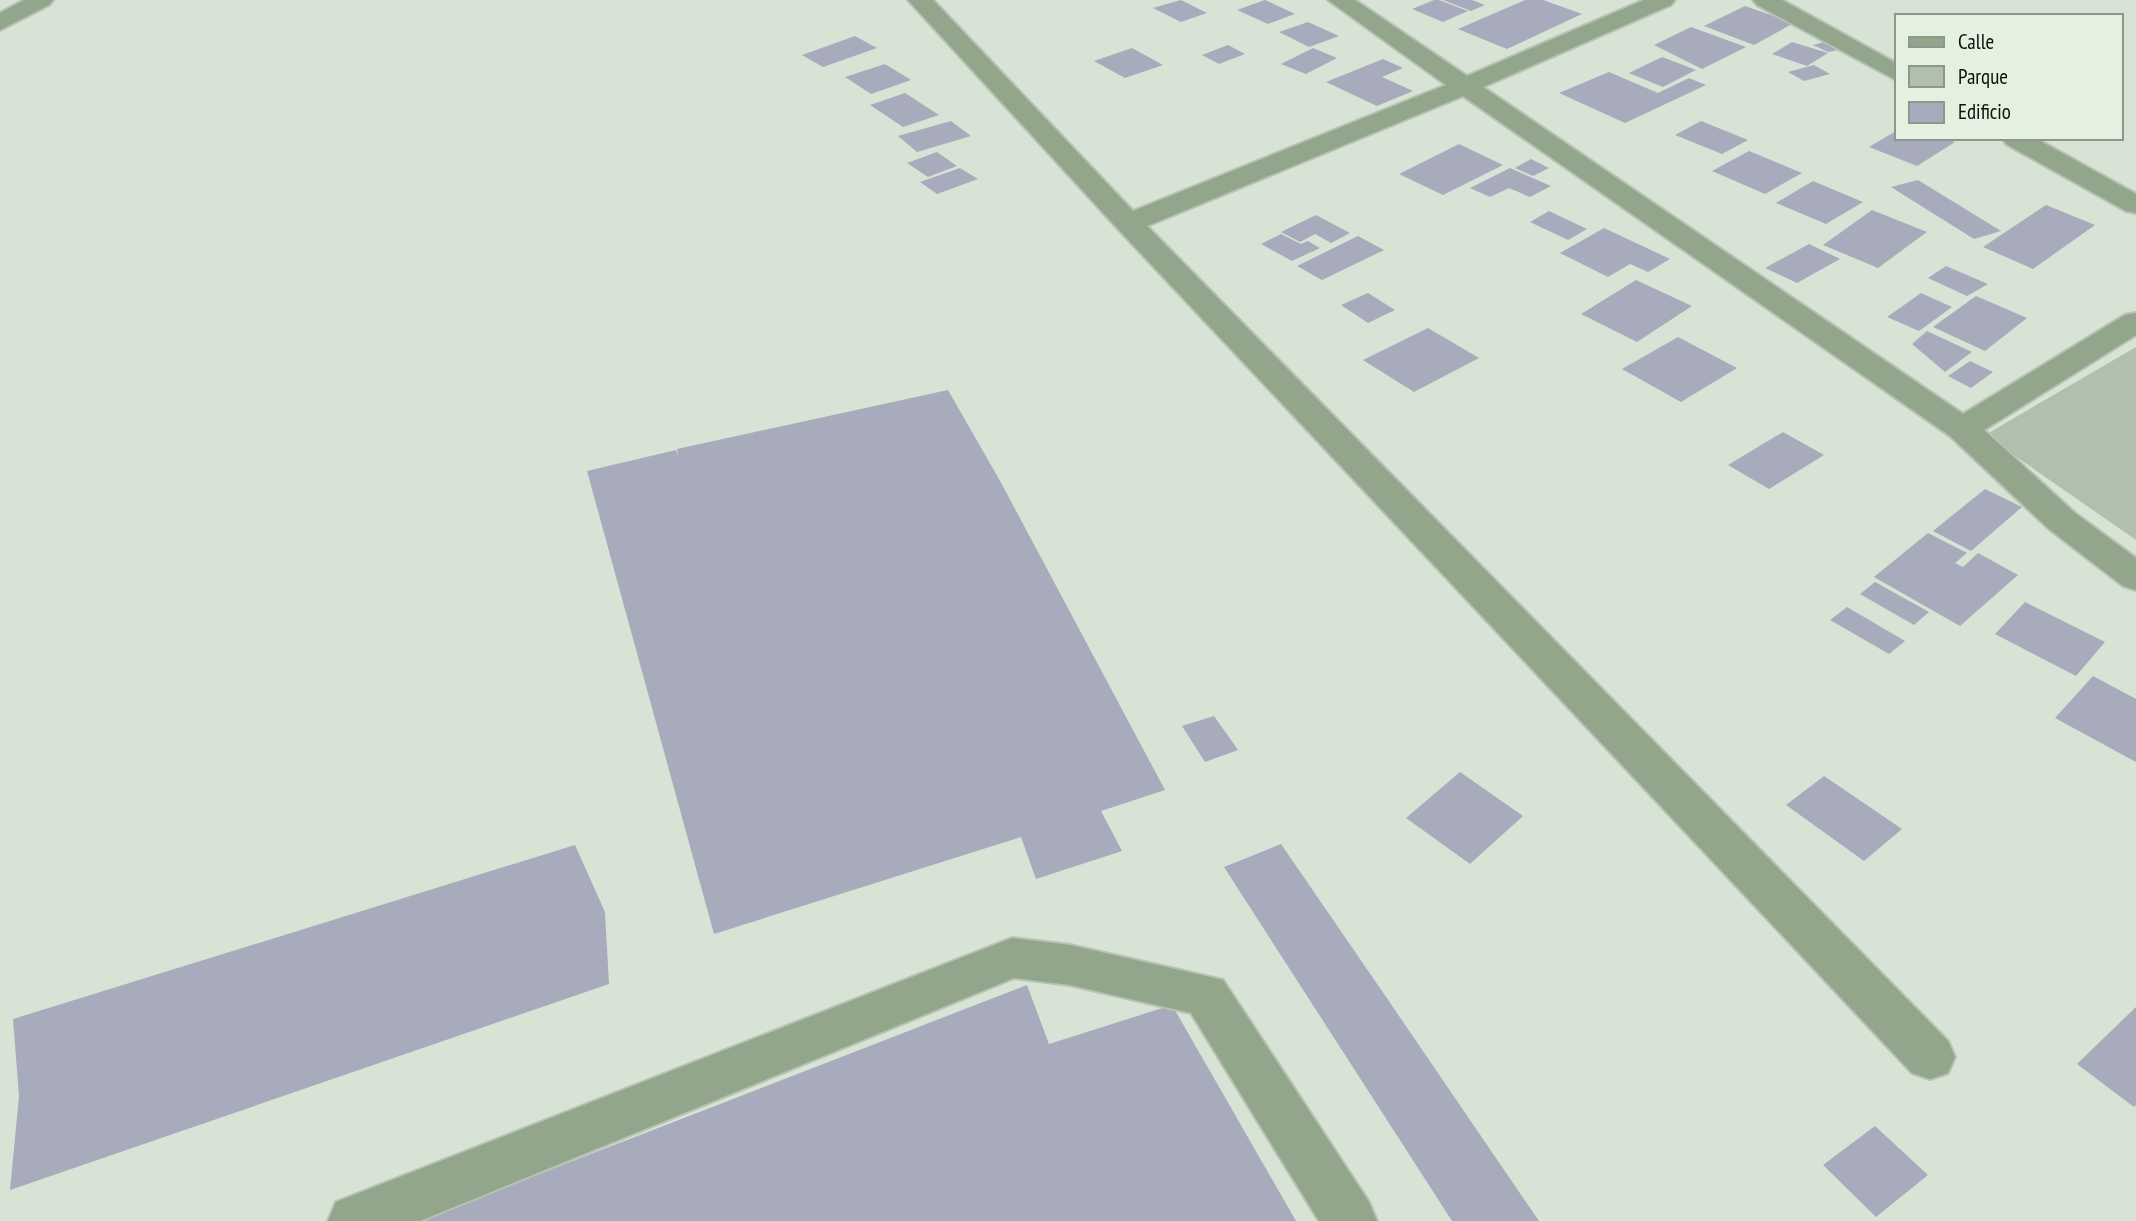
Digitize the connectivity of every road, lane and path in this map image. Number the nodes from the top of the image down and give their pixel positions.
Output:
1 (41, 0) edge
2 (920, 0) edge
3 (1340, 0) edge
4 (1662, 0) edge
5 (1765, 0) edge
6 (0, 23) edge
7 (1895, 72) edge
8 (1463, 87) junction
9 (2019, 140) edge
10 (2136, 205) edge
11 (1128, 223) junction
12 (2136, 322) edge
13 (1962, 429) junction
14 (2136, 577) edge
15 (1930, 1057) dead end
16 (355, 1221) edge
17 (1350, 1221) edge

1 - 6 street
2 - 11 street
3 - 8 street
4 - 8 street
5 - 7 street
8 - 11 street
8 - 13 street
9 - 10 street
11 - 15 street
12 - 13 street
13 - 14 street
16 - 17 street

